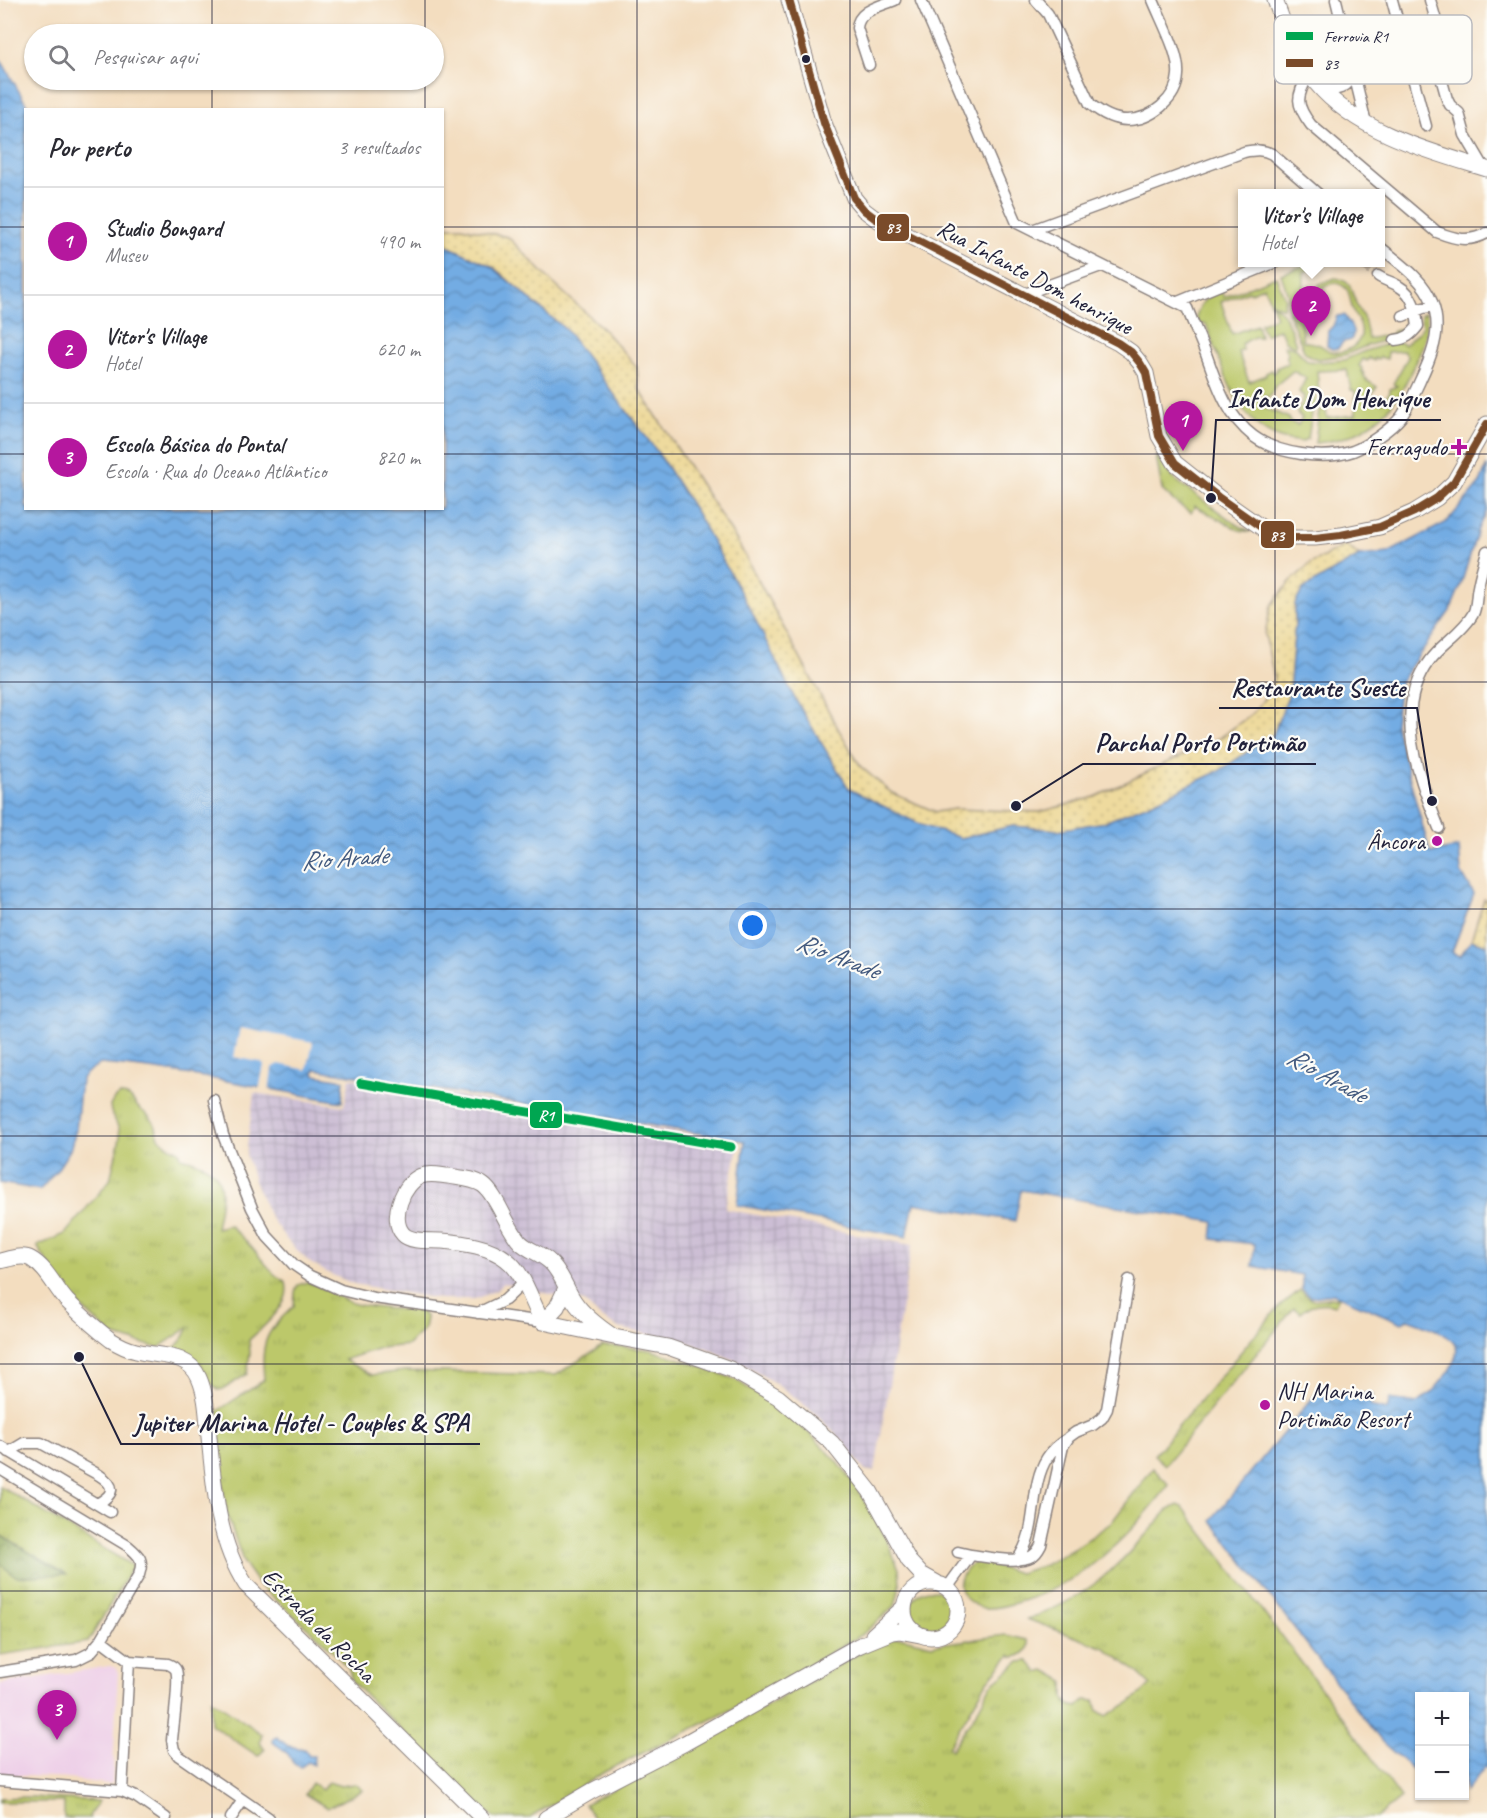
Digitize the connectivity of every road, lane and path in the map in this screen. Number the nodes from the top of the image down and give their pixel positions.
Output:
1 (789, 0) edge
2 (895, 0) edge
3 (921, 0) edge
4 (1036, 0) edge
5 (1153, 0) edge
6 (1275, 0) edge
7 (1336, 0) edge
8 (1392, 0) edge
9 (1431, 0) edge
10 (1281, 15) edge
11 (1340, 15) edge
12 (1396, 15) edge
13 (1435, 15) edge
14 (869, 65) dead end
15 (1305, 84) edge
16 (1318, 84) edge
17 (1322, 84) edge
18 (1347, 84) edge
19 (1357, 84) edge
20 (1414, 84) edge
21 (1443, 84) edge
22 (1366, 123) junction
23 (1425, 126) dead end
24 (1486, 169) edge
25 (1312, 189) edge
26 (1032, 230) junction
27 (1487, 232) edge
28 (1385, 250) edge
29 (1101, 266) junction
30 (1264, 267) edge
31 (1378, 276) tunnel mouth
32 (1022, 295) junction
33 (1178, 302) junction
34 (1433, 306) junction
35 (1415, 312) junction
36 (1403, 316) dead end
37 (1395, 340) dead end
38 (1487, 425) edge
39 (1487, 551) edge
40 (1439, 828) dead end
41 (214, 1100) dead end
42 (0, 1261) edge
43 (1129, 1280) dead end
44 (524, 1282) junction
45 (566, 1288) junction
46 (478, 1313) junction
47 (543, 1322) junction
48 (614, 1337) junction
49 (1069, 1437) junction
50 (5, 1449) edge
51 (0, 1469) edge
52 (97, 1504) junction
53 (110, 1512) dead end
54 (893, 1534) junction
55 (958, 1552) dead end
56 (971, 1555) junction
57 (1017, 1560) junction
58 (942, 1586) junction
59 (905, 1604) junction
60 (920, 1635) junction
61 (101, 1640) junction
62 (858, 1646) junction
63 (129, 1660) junction
64 (0, 1672) edge
65 (0, 1781) edge
66 (122, 1791) junction
67 (243, 1800) junction
68 (166, 1818) edge
69 (231, 1818) edge
70 (269, 1818) edge
71 (482, 1818) edge
72 (546, 1818) edge

1 - 32 street, Rua Infante Dom henrique
2 - 14 street
3 - 26 street
4 - 5 street
6 - 10 street
7 - 11 street
8 - 12 street
9 - 13 street
15 - 27 street
16 - 22 street
17 - 18 street
19 - 22 street
20 - 23 street
21 - 24 street
22 - 24 street
25 - 26 street
26 - 29 street
28 - 34 street
29 - 32 street
29 - 33 street
30 - 33 street
31 - 35 street
32 - 38 street, Rua Infante Dom henrique
33 - 34 street
34 - 35 street
35 - 36 street
35 - 37 street
39 - 40 street
41 - 46 street
42 - 71 street, Estrada da Rocha
43 - 49 street
44 - 45 street
44 - 46 street
44 - 47 street
45 - 47 street
45 - 48 street
46 - 47 street
47 - 48 street
48 - 54 street
49 - 57 street
49 - 57 street
50 - 52 street
50 - 52 street
51 - 61 street
52 - 53 street
54 - 58 street
54 - 59 street
55 - 56 street
56 - 57 street
56 - 58 street
58 - 59 street
58 - 60 street
59 - 60 street
59 - 62 street
60 - 62 street
61 - 63 street
61 - 64 street
62 - 72 street
63 - 66 street
63 - 67 street
65 - 66 street
66 - 68 street
67 - 69 street
67 - 70 street

